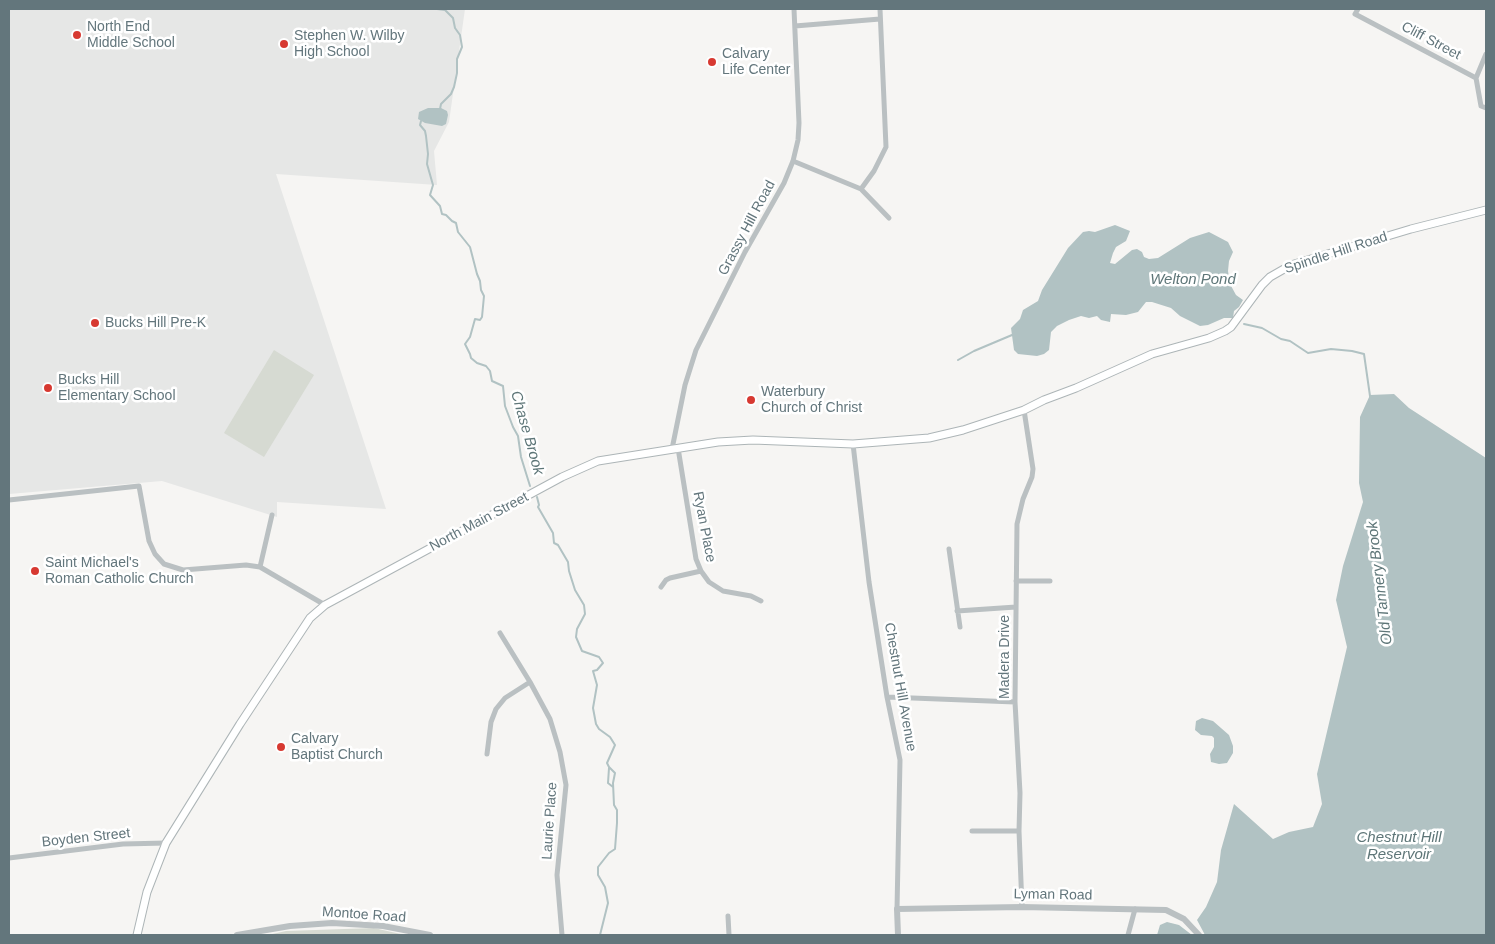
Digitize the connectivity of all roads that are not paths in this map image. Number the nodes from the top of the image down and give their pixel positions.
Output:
1 (794, 9) edge
2 (880, 9) edge
3 (1358, 9) edge
4 (880, 18) junction
5 (794, 26) junction
6 (1486, 54) edge
7 (1476, 78) junction
8 (1484, 107) edge
9 (793, 162) junction
10 (861, 189) junction
11 (1486, 210) edge
12 (890, 218) dead end
13 (1044, 400) joint
14 (1024, 410) junction
15 (853, 444) junction
16 (675, 449) junction
17 (9, 500) edge
18 (272, 515) dead end
19 (949, 549) dead end
20 (260, 567) junction
21 (701, 571) junction
22 (1016, 581) junction
23 (1050, 581) dead end
24 (661, 587) dead end
25 (761, 601) dead end
26 (325, 605) junction
27 (1016, 607) junction
28 (958, 611) junction
29 (960, 627) dead end
30 (500, 633) dead end
31 (530, 682) junction
32 (887, 697) junction
33 (1016, 702) junction
34 (486, 754) dead end
35 (972, 831) dead end
36 (1020, 831) junction
37 (166, 843) junction
38 (9, 858) edge
39 (1022, 907) junction
40 (897, 909) junction
41 (1135, 909) junction
42 (728, 916) dead end
43 (137, 935) edge
44 (237, 935) edge
45 (430, 935) edge
46 (562, 935) edge
47 (729, 935) edge
48 (898, 935) edge
49 (1128, 935) edge
50 (1199, 935) edge

1 - 5 street, Grassy Hill Road
2 - 4 street
3 - 7 street, Cliff Street
4 - 5 street
4 - 10 street
5 - 9 street, Grassy Hill Road
6 - 7 street
7 - 8 street
9 - 10 street
9 - 16 street, Grassy Hill Road
10 - 12 street
11 - 13 main road, Spindle Hill Road
13 - 14 main road, North Main Street
14 - 15 main road, North Main Street
14 - 22 street, Madera Drive
15 - 16 main road, North Main Street
15 - 32 street, Chestnut Hill Avenue
16 - 21 street, Ryan Place
16 - 26 main road, North Main Street
17 - 20 street
18 - 20 street
19 - 28 street
20 - 26 street
21 - 24 street
21 - 25 street, Ryan Place
22 - 23 street
22 - 27 street, Madera Drive
26 - 37 main road, North Main Street
27 - 28 street
27 - 33 street, Madera Drive
28 - 29 street
30 - 31 street, Laurie Place
31 - 34 street
31 - 46 street, Laurie Place
32 - 33 street
32 - 40 street, Chestnut Hill Avenue
33 - 36 street, Madera Drive
35 - 36 street
36 - 39 street, Madera Drive
37 - 38 street, Boyden Street
37 - 43 main road, North Main Street
39 - 40 street, Lyman Road
39 - 41 street, Lyman Road
40 - 48 street, Chestnut Hill Avenue
41 - 49 street
41 - 50 street, Lyman Road
42 - 47 street
44 - 45 street, Montoe Road

